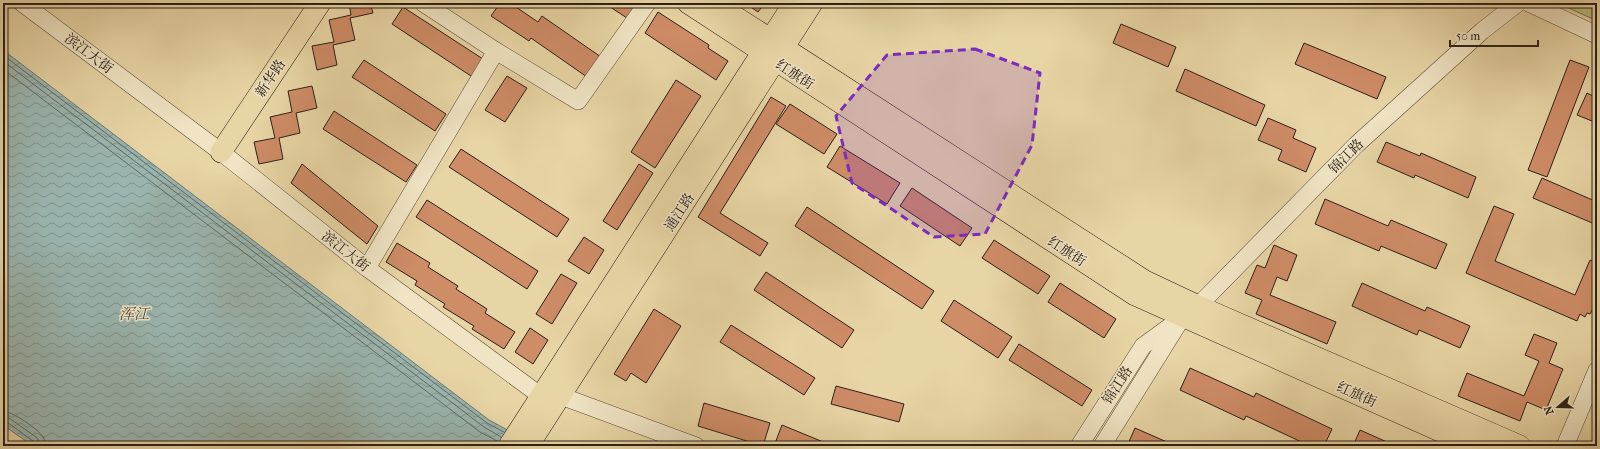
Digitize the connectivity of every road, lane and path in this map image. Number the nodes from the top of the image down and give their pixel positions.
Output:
1 (22, 3) edge
2 (320, 3) edge
3 (423, 3) edge
4 (647, 3) edge
5 (688, 3) edge
6 (714, 3) edge
7 (794, 3) edge
8 (812, 3) edge
9 (1518, 3) edge
10 (1529, 3) edge
11 (1597, 35) edge
12 (773, 50) junction
13 (496, 51) junction
14 (221, 152) junction
15 (367, 268) junction
16 (1190, 311) junction
17 (1597, 370) edge
18 (561, 396) junction
19 (539, 409) junction
20 (509, 446) edge
21 (528, 446) edge
22 (696, 446) edge
23 (1079, 446) edge
24 (1102, 446) edge
25 (1474, 446) edge
26 (1520, 446) edge
27 (1565, 446) edge

1 - 14 street, 滨江大街
2 - 14 main road, 新华路
3 - 13 street
4 - 13 street
5 - 12 main road, 红旗街
6 - 12 main road
7 - 12 main road, 通江路
8 - 12 main road, 通江路
9 - 16 street, 锦江路
10 - 11 street
12 - 16 main road, 红旗街
12 - 18 main road, 通江路
12 - 19 main road, 通江路
13 - 15 street
14 - 15 street, 滨江大街
15 - 19 street, 滨江大街
16 - 23 street, 锦江路
16 - 24 street, 锦江路
16 - 25 main road, 红旗街
16 - 26 main road
17 - 27 street
18 - 19 main road, 通江路
18 - 22 street
19 - 20 main road
19 - 21 main road

